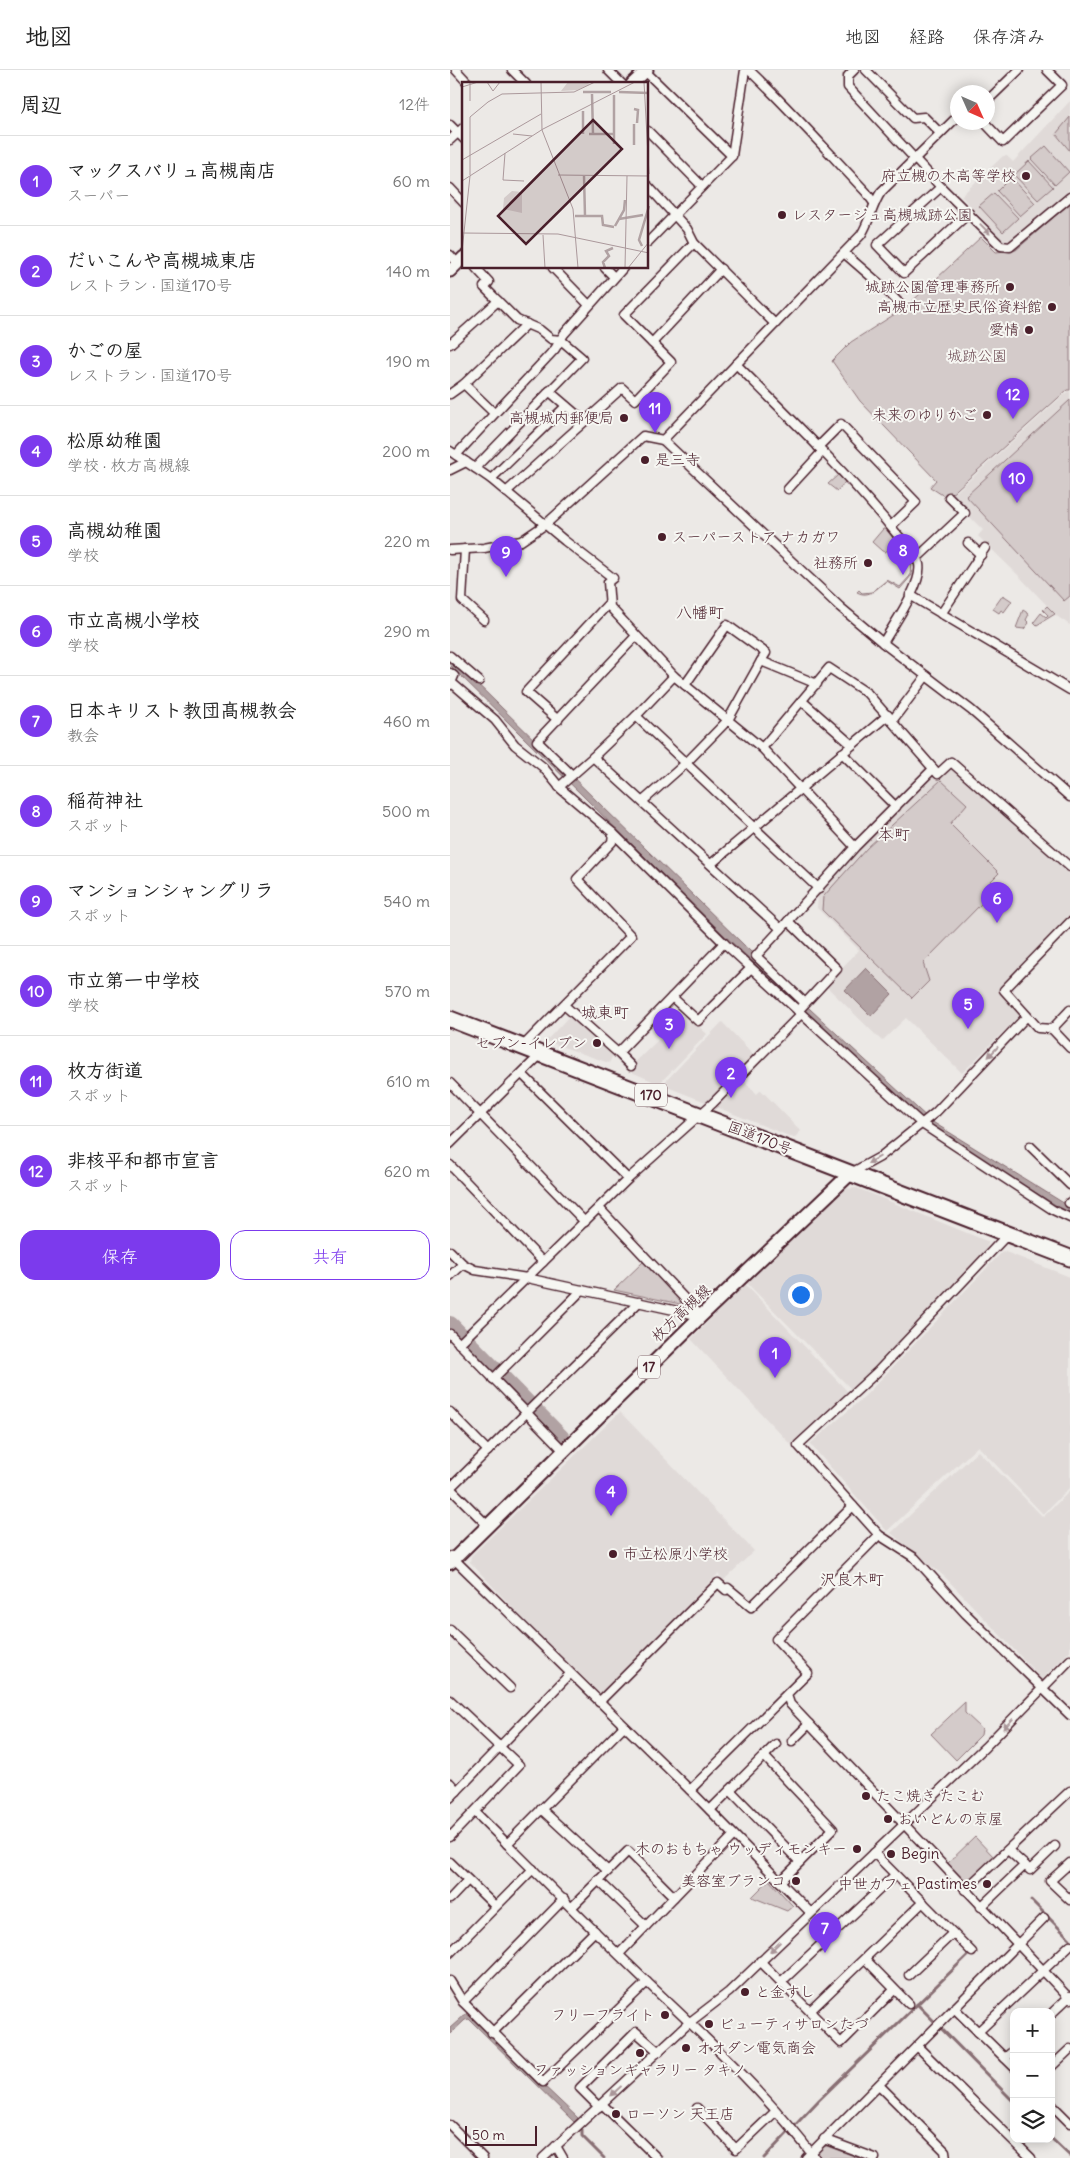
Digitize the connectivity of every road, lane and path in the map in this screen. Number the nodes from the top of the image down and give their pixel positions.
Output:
1 (456, 70) edge
2 (512, 70) edge
3 (608, 70) edge
4 (744, 70) edge
5 (750, 70) edge
6 (854, 70) edge
7 (866, 70) edge
8 (1019, 70) edge
9 (1048, 70) edge
10 (646, 71) edge
11 (467, 82) edge
12 (524, 82) edge
13 (620, 82) edge
14 (634, 82) edge
15 (995, 93) edge
16 (950, 124) edge
17 (450, 125) edge
18 (461, 130) edge
19 (992, 130) edge
20 (649, 132) edge
21 (940, 133) junction
22 (450, 140) edge
23 (732, 156) junction
24 (914, 158) junction
25 (702, 186) junction
26 (649, 187) edge
27 (941, 187) junction
28 (450, 188) edge
29 (1070, 197) edge
30 (462, 201) edge
31 (874, 203) junction
32 (969, 213) junction
33 (673, 214) junction
34 (649, 241) edge
35 (694, 242) junction
36 (844, 253) junction
37 (477, 269) edge
38 (554, 269) edge
39 (605, 269) edge
40 (622, 269) edge
41 (721, 269) junction
42 (614, 277) junction
43 (498, 301) junction
44 (900, 304) dead end
45 (589, 305) junction
46 (527, 324) junction
47 (775, 324) junction
48 (561, 340) junction
49 (652, 343) junction
50 (450, 344) edge
51 (736, 364) junction
52 (464, 384) junction
53 (549, 391) junction
54 (450, 394) edge
55 (566, 406) junction
56 (494, 413) junction
57 (584, 421) junction
58 (663, 440) junction
59 (820, 449) junction
60 (453, 453) edge
61 (466, 462) junction
62 (475, 468) junction
63 (450, 470) edge
64 (491, 479) junction
65 (788, 489) dead end
66 (506, 492) junction
67 (949, 497) dead end
68 (546, 524) junction
69 (891, 526) junction
70 (968, 543) dead end
71 (465, 549) junction
72 (450, 550) edge
73 (916, 558) junction
74 (910, 595) junction
75 (609, 603) junction
76 (941, 614) junction
77 (484, 620) dead end
78 (636, 636) junction
79 (883, 643) junction
80 (450, 656) edge
81 (761, 662) junction
82 (458, 663) junction
83 (450, 671) edge
84 (674, 676) junction
85 (926, 676) junction
86 (479, 681) dead end
87 (451, 684) edge
88 (817, 684) junction
89 (685, 685) junction
90 (1070, 690) edge
91 (802, 701) junction
92 (636, 716) junction
93 (890, 718) junction
94 (558, 720) junction
95 (728, 720) junction
96 (852, 745) junction
97 (762, 748) junction
98 (842, 753) junction
99 (593, 757) junction
100 (686, 763) junction
101 (933, 769) junction
102 (572, 775) junction
103 (559, 786) junction
104 (802, 789) junction
105 (1070, 798) edge
106 (643, 801) junction
107 (896, 807) junction
108 (756, 828) junction
109 (613, 833) junction
110 (855, 847) junction
111 (711, 864) junction
112 (1070, 867) edge
113 (818, 889) junction
114 (788, 921) junction
115 (1070, 922) edge
116 (781, 928) junction
117 (724, 943) junction
118 (751, 968) junction
119 (672, 997) junction
120 (805, 1003) junction
121 (564, 1005) junction
122 (1070, 1010) edge
123 (800, 1013) junction
124 (1027, 1016) junction
125 (450, 1019) edge
126 (1052, 1029) junction
127 (523, 1046) junction
128 (1070, 1048) edge
129 (542, 1053) junction
130 (618, 1053) junction
131 (631, 1066) dead end
132 (522, 1074) junction
133 (450, 1083) edge
134 (481, 1114) junction
135 (700, 1114) junction
136 (922, 1124) junction
137 (450, 1144) edge
138 (1030, 1146) dead end
139 (450, 1165) edge
140 (851, 1173) junction
141 (628, 1180) junction
142 (1070, 1185) edge
143 (599, 1208) junction
144 (1070, 1218) edge
145 (585, 1222) junction
146 (1008, 1234) junction
147 (450, 1251) edge
148 (1070, 1258) edge
149 (544, 1262) junction
150 (463, 1264) junction
151 (450, 1276) edge
152 (527, 1278) junction
153 (582, 1290) junction
154 (639, 1302) junction
155 (701, 1316) junction
156 (450, 1334) edge
157 (462, 1341) junction
158 (497, 1376) junction
159 (530, 1409) junction
160 (450, 1412) edge
161 (488, 1450) junction
162 (564, 1451) junction
163 (450, 1488) edge
164 (853, 1506) junction
165 (488, 1526) junction
166 (879, 1536) junction
167 (452, 1559) edge
168 (450, 1630) edge
169 (1070, 1660) edge
170 (570, 1674) junction
171 (510, 1688) dead end
172 (1042, 1688) junction
173 (787, 1695) junction
174 (450, 1700) edge
175 (600, 1702) junction
176 (1070, 1715) edge
177 (809, 1724) junction
178 (624, 1726) junction
179 (792, 1741) dead end
180 (776, 1744) dead end
181 (499, 1746) junction
182 (764, 1756) junction
183 (450, 1783) edge
184 (690, 1790) junction
185 (730, 1790) junction
186 (457, 1791) junction
187 (1070, 1791) edge
188 (450, 1798) edge
189 (541, 1810) junction
190 (710, 1810) junction
191 (475, 1812) junction
192 (904, 1826) junction
193 (734, 1835) junction
194 (450, 1837) edge
195 (507, 1844) junction
196 (1055, 1846) dead end
197 (1008, 1850) junction
198 (874, 1853) junction
199 (450, 1862) edge
200 (800, 1862) junction
201 (1070, 1863) edge
202 (1025, 1865) junction
203 (533, 1869) junction
204 (608, 1871) junction
205 (896, 1874) junction
206 (468, 1880) junction
207 (598, 1880) junction
208 (780, 1882) junction
209 (966, 1890) junction
210 (674, 1897) junction
211 (450, 1899) edge
212 (564, 1899) junction
213 (1070, 1900) edge
214 (923, 1902) junction
215 (495, 1906) junction
216 (572, 1907) junction
217 (981, 1907) junction
218 (810, 1912) junction
219 (1044, 1918) dead end
220 (646, 1926) junction
221 (595, 1931) junction
222 (954, 1933) junction
223 (1017, 1944) junction
224 (1070, 1945) edge
225 (972, 1952) dead end
226 (450, 1953) edge
227 (619, 1954) junction
228 (865, 1959) junction
229 (760, 1961) junction
230 (1043, 1971) junction
231 (909, 1975) dead end
232 (646, 1982) junction
233 (781, 1982) junction
234 (451, 1986) edge
235 (894, 1990) junction
236 (1069, 1997) edge
237 (463, 2002) junction
238 (909, 2004) dead end
239 (954, 2008) junction
240 (1055, 2010) edge
241 (810, 2011) junction
242 (690, 2022) junction
243 (978, 2032) junction
244 (492, 2033) junction
245 (917, 2046) junction
246 (1070, 2049) edge
247 (659, 2052) junction
248 (1011, 2053) edge
249 (1005, 2058) junction
250 (1010, 2063) edge
251 (1055, 2063) edge
252 (879, 2085) junction
253 (601, 2106) junction
254 (697, 2108) dead end
255 (1055, 2108) edge
256 (776, 2111) junction
257 (1070, 2123) edge
258 (450, 2125) edge
259 (824, 2140) junction
260 (556, 2146) junction
261 (811, 2156) edge
262 (483, 2158) edge
263 (543, 2158) edge
264 (563, 2158) edge
265 (657, 2158) edge
266 (875, 2158) edge
267 (946, 2158) edge
268 (1031, 2158) edge

1 - 11 street
2 - 12 street
3 - 13 street
4 - 23 street
5 - 31 street
6 - 24 street
7 - 21 street
8 - 15 street
9 - 19 street
10 - 14 street
10 - 23 street
16 - 21 street
17 - 18 street
18 - 22 street
20 - 25 street
21 - 24 street
23 - 25 street
24 - 27 street
24 - 31 street
25 - 33 street
26 - 33 street
27 - 32 street
27 - 32 street
28 - 30 street
32 -> 29 street
31 - 36 street
33 - 34 street
33 - 35 street
35 - 41 street
35 - 49 street
36 - 44 street
36 - 47 street
37 - 43 street
38 - 45 street
39 - 42 street
40 - 42 street
41 - 47 street
41 - 49 street
42 - 45 street
43 - 46 street
43 - 50 street
45 - 48 street
46 - 48 street
46 - 52 street
47 - 51 street
48 - 53 street
48 - 56 street
49 - 57 street
51 - 58 street
51 - 59 street
52 - 54 street
52 - 56 street
53 - 55 street
53 - 62 street
55 - 57 street
55 - 64 street
56 - 60 street
57 - 66 street
58 - 68 street
58 - 79 street
59 - 65 street
59 - 69 street
59 - 69 street
60 - 61 street
61 - 62 street
61 - 63 street
62 - 64 street
64 - 66 street
66 - 68 street
67 - 73 street
68 - 71 street
68 - 75 street
69 - 73 street
70 - 76 street
71 - 72 street
71 - 77 street
73 - 74 street
74 - 76 street
74 - 79 street
75 - 78 street
75 - 94 street
76 - 90 street
78 - 84 street
78 - 94 street
79 - 85 street
80 - 82 street
81 - 88 street
81 - 89 street
81 - 95 street
82 - 83 street
82 - 86 street
83 - 87 street
84 - 89 street
84 - 92 street
85 - 93 street
85 - 105 street
87 - 103 street
88 - 91 street
88 - 93 street
89 - 95 street
91 - 96 street
91 - 97 street
92 - 99 street
92 - 100 street
93 - 96 street
93 - 101 street
94 - 102 street
95 - 97 street
95 - 100 street
96 - 98 street
97 - 104 street
98 - 104 street
98 - 107 street
99 - 102 street
99 - 106 street
100 - 106 street
100 - 108 street
101 - 107 street
101 - 112 street
102 - 103 street
103 - 109 street
104 - 108 street
104 - 110 street
106 - 111 street
107 - 110 street
108 - 111 street
108 - 113 street
109 - 117 street
109 - 121 street
110 - 113 street
111 - 116 street
113 - 114 street
114 - 116 street
114 - 120 street
115 - 124 street
116 - 120 street
117 - 118 street
117 - 119 street
118 - 119 street
118 - 123 street
119 - 130 street
120 - 123 street
121 - 127 street
121 - 130 street
122 - 126 street
123 - 135 street
123 - 136 street
124 - 126 street
124 -> 136 street
125 - 127 highway, 国道170号 / 170
126 - 128 street
127 - 129 highway, 国道170号 / 170
129 - 132 street
129 - 135 highway, 国道170号 / 170
130 - 131 street
132 - 134 street
132 - 141 street
133 - 134 street
134 - 137 street
134 - 145 street
135 - 140 highway, 国道170号 / 170
135 - 141 street
136 -> 140 street
136 - 144 street
138 - 142 street
139 - 149 street
140 - 146 highway, 国道170号 / 170
140 - 155 main road, 枚方高槻線 / 17
141 - 143 street
143 - 145 street
143 - 155 street
145 - 149 street
146 - 148 highway, 国道170号 / 170
146 - 164 street
147 - 150 street
149 - 152 street
150 - 151 street
150 - 152 street
152 - 153 street
152 - 157 street
153 - 154 street
153 - 158 street
154 - 155 street
154 - 159 street
155 - 162 main road, 枚方高槻線 / 17
156 - 157 street
157 - 158 street
158 - 159 street
159 - 161 street
159 - 162 street
160 - 161 street
161 - 163 street
162 - 165 main road, 枚方高槻線 / 17
163 - 165 street
164 - 166 street
164 - 175 street
165 - 167 main road, 枚方高槻線 / 17
166 - 172 street
166 - 173 street
167 - 170 street
168 - 171 street
169 - 172 street
170 - 175 street
170 - 181 street
172 - 176 street
172 -> 192 street
173 - 177 street
173 - 184 street
174 - 181 street
175 - 178 street
177 - 179 street
177 - 192 street
178 - 184 street
178 - 189 street
180 - 182 street
181 - 186 street
181 - 191 street
182 - 185 street
182 - 200 street
183 - 186 street
184 - 190 street
185 - 190 street
185 - 200 street
186 - 188 street
187 - 197 street
189 - 195 street
189 - 204 street
190 - 193 street
191 - 194 street
191 - 195 street
192 - 198 street
192 - 209 street
193 - 208 street
193 - 210 street
195 - 203 street
196 - 202 street
197 - 202 street
197 - 209 street
198 - 205 street
198 - 218 street
199 - 206 street
200 - 208 street
201 - 213 street
202 - 217 street
203 - 212 street
203 - 215 street
204 - 207 street
204 - 210 street
205 - 214 street
205 - 233 street
206 - 211 street
206 - 215 street
207 - 216 street
207 - 220 street
208 - 218 street
209 - 217 street
210 - 220 street
212 - 216 street
212 - 237 street
214 - 222 street
214 - 228 street
215 - 226 street
216 - 221 street
217 - 223 street
218 -> 229 street
219 - 223 street
220 - 227 street
221 - 227 street
221 - 244 street
222 - 225 street
222 - 231 street
223 - 230 street
223 - 239 street
224 - 230 street
227 - 232 street
228 - 235 street
228 - 241 street
229 - 233 street
229 - 242 street
230 - 236 street
230 - 243 street
232 - 242 street
232 - 244 street
233 - 241 street
234 - 237 street
235 - 238 street
235 - 241 street
236 - 240 street
237 - 244 street
239 - 243 street
239 - 245 street
242 - 247 street
242 - 256 street
243 - 249 street
245 - 252 street
245 - 268 street
246 - 251 street
247 -> 253 street
247 - 253 street
248 - 249 street
249 - 250 street
252 - 259 street
252 - 267 street
253 - 260 street
253 - 265 street
254 - 256 street
255 - 257 street
256 - 261 street
258 - 262 street
259 - 261 street
259 - 266 street
260 - 263 street
260 - 264 street

